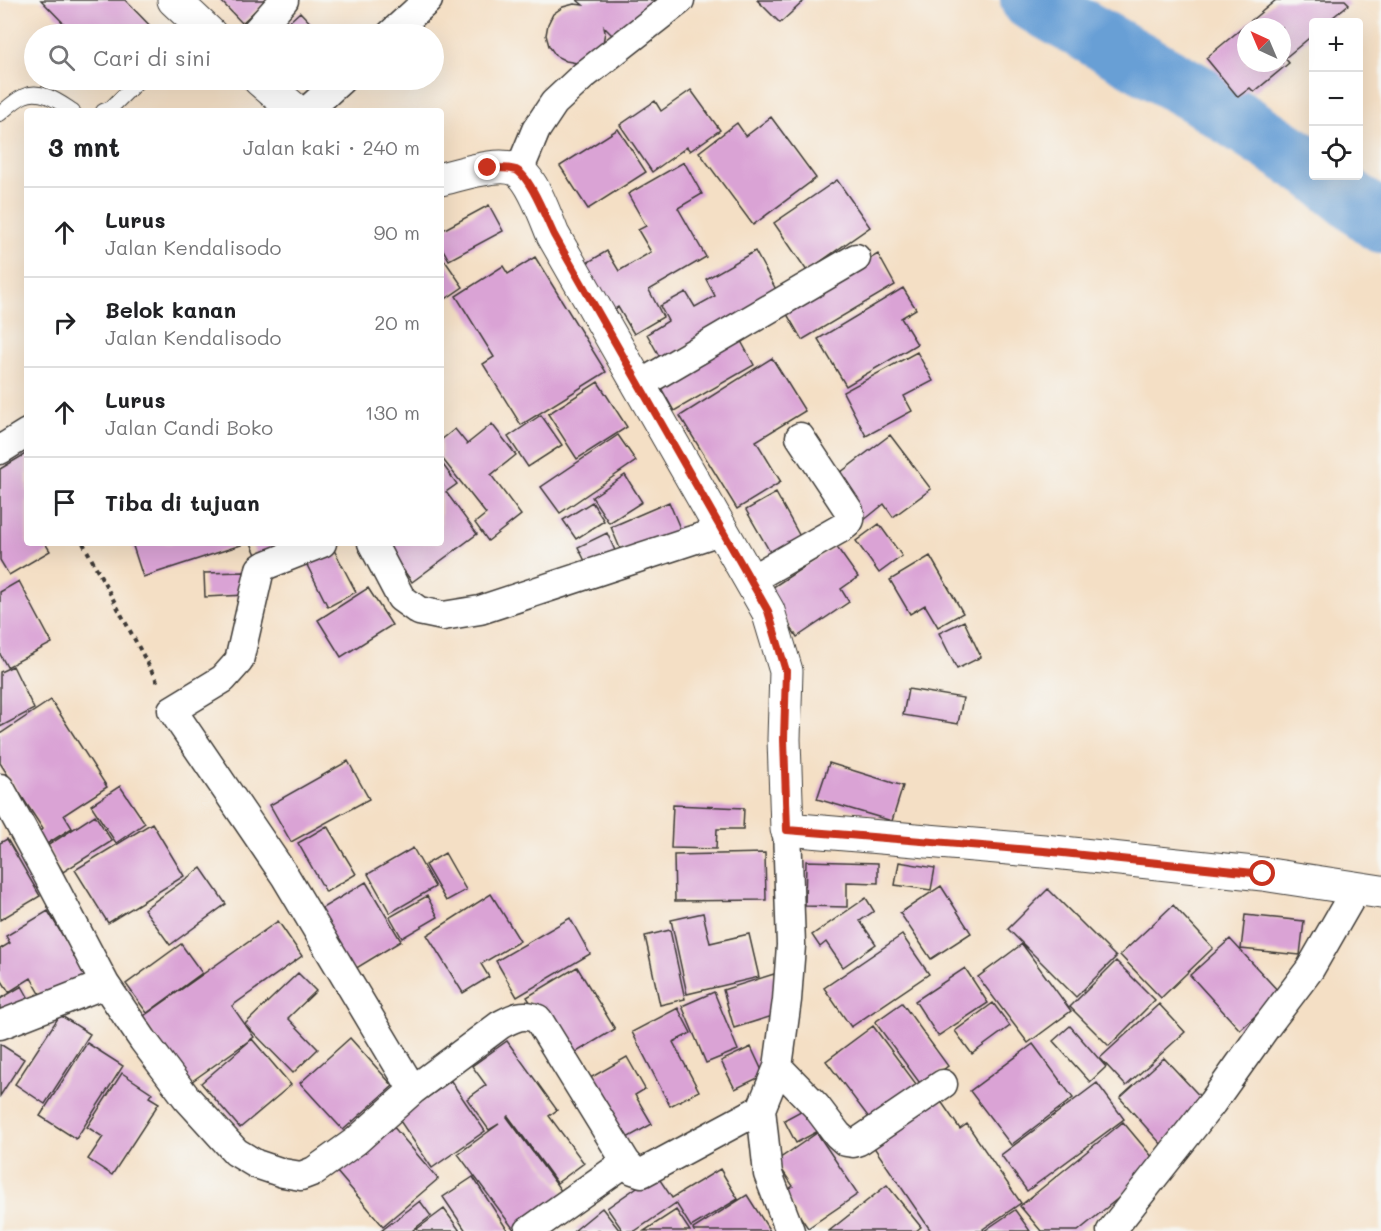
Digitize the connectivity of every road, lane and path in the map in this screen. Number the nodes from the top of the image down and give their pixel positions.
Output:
1 (284, 0) edge
2 (428, 0) edge
3 (680, 0) edge
4 (263, 24) edge
5 (402, 24) edge
6 (129, 90) edge
7 (272, 90) edge
8 (330, 90) edge
9 (68, 108) edge
10 (111, 108) edge
11 (293, 108) edge
12 (310, 108) edge
13 (0, 114) edge
14 (519, 171) junction
15 (444, 178) edge
16 (856, 258) dead end
17 (639, 385) junction
18 (24, 435) edge
19 (800, 437) dead end
20 (0, 450) edge
21 (723, 530) junction
22 (84, 546) edge
23 (314, 546) edge
24 (374, 546) edge
25 (750, 580) junction
26 (172, 710) junction
27 (0, 788) edge
28 (787, 830) junction
29 (1369, 890) edge
30 (105, 984) junction
31 (0, 1025) edge
32 (778, 1067) junction
33 (943, 1084) dead end
34 (413, 1090) junction
35 (761, 1110) junction
36 (626, 1162) junction
37 (529, 1231) edge
38 (790, 1231) edge
39 (1111, 1231) edge

1 - 4 street
2 - 5 street
3 - 14 street
6 - 10 lane
7 - 11 street
8 - 12 street
9 - 13 lane
14 - 15 street
14 - 17 street
16 - 17 street
17 - 21 street
18 - 20 street
19 - 25 street
21 - 24 street
21 - 25 street
22 - 26 path
23 - 26 street
25 - 28 street
26 - 34 street
27 - 30 street
28 - 29 street
28 - 32 street
29 - 39 street
30 - 31 street
30 - 34 street
32 - 33 street
32 - 35 street
34 - 36 street
35 - 36 street
35 - 38 street
36 - 37 street

